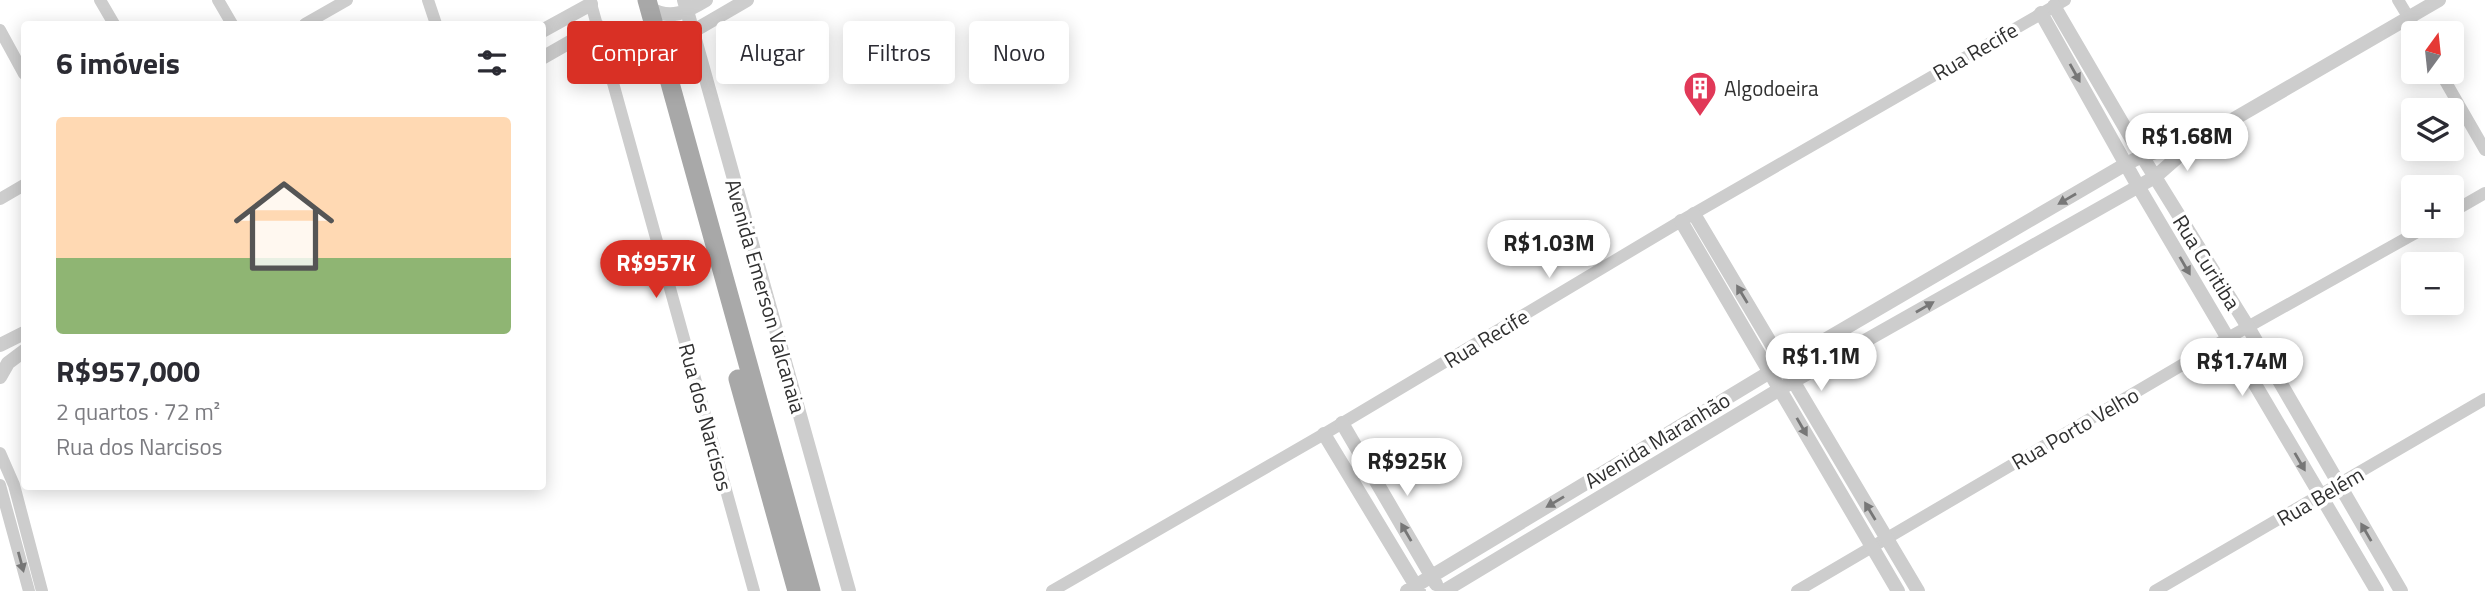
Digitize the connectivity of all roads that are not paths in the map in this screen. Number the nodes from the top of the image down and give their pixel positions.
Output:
1 (100, 0) edge
2 (218, 0) edge
3 (347, 0) edge
4 (429, 0) edge
5 (706, 0) edge
6 (747, 0) edge
7 (2398, 0) edge
8 (2439, 0) edge
9 (591, 2) edge
10 (643, 3) edge
11 (327, 5) edge
12 (686, 6) edge
13 (2053, 7) edge
14 (2409, 18) junction
15 (112, 21) edge
16 (230, 21) edge
17 (308, 21) edge
18 (435, 21) edge
19 (597, 21) edge
20 (649, 21) edge
21 (2411, 21) edge
22 (702, 27) edge
23 (0, 30) edge
24 (546, 30) edge
25 (567, 44) edge
26 (546, 56) edge
27 (702, 64) edge
28 (21, 68) edge
29 (614, 84) edge
30 (670, 84) edge
31 (2447, 84) edge
32 (2196, 141) junction
33 (2138, 150) junction
34 (2485, 150) edge
35 (2126, 164) junction
36 (2155, 177) junction
37 (2138, 186) junction
38 (21, 187) edge
39 (2485, 193) edge
40 (0, 199) edge
41 (2464, 205) edge
42 (1687, 217) junction
43 (2407, 238) edge
44 (2248, 327) junction
45 (21, 334) edge
46 (2228, 338) junction
47 (0, 345) edge
48 (21, 353) edge
49 (1784, 365) junction
50 (1770, 372) junction
51 (0, 377) edge
52 (1794, 382) junction
53 (1780, 389) junction
54 (2485, 398) edge
55 (1342, 424) junction
56 (1324, 434) junction
57 (0, 453) edge
58 (0, 485) edge
59 (2339, 485) junction
60 (2320, 496) junction
61 (11, 521) edge
62 (1887, 538) junction
63 (1872, 547) junction
64 (1432, 576) junction
65 (1414, 589) edge
66 (29, 591) edge
67 (43, 591) edge
68 (754, 591) edge
69 (797, 591) edge
70 (811, 591) edge
71 (849, 591) edge
72 (1052, 591) edge
73 (1442, 591) edge
74 (1797, 591) edge
75 (1898, 591) edge
76 (1918, 591) edge
77 (2155, 591) edge
78 (2377, 591) edge
79 (2401, 591) edge

1 - 15 street
2 - 16 street
3 - 11 street
4 - 18 street
5 - 12 street
6 - 22 street
7 - 14 street
8 - 14 street
9 - 19 street, Rua dos Narcisos
9 - 24 street
10 - 12 street
10 - 20 main road
10 - 69 main road
11 - 17 street
13 - 33 street, Rua Curitiba
13 -> 35 street
13 - 42 street, Rua Recife
14 - 21 street
14 - 32 street
23 - 28 street
25 - 26 street
27 - 71 street, Avenida Emerson Valcanaia
29 - 68 street, Rua dos Narcisos
30 - 70 main road
31 - 34 street
32 - 33 street, Avenida Maranhão
32 - 36 street, Avenida Maranhão
33 - 35 street, Avenida Maranhão
33 - 36 street, Rua Curitiba
35 - 37 street, Rua Curitiba
35 -> 49 street, Avenida Maranhão
36 - 37 street, Avenida Maranhão
36 - 44 street, Rua Curitiba
37 -> 46 street, Rua Curitiba
52 -> 37 street, Avenida Maranhão
38 - 40 street
39 - 41 street
49 -> 42 street
42 - 50 street
42 - 55 street, Rua Recife
43 - 44 street, Rua Porto Velho
44 - 46 street, Rua Porto Velho
44 - 59 street, Rua Curitiba
45 - 47 street
46 -> 60 street, Rua Curitiba
46 - 62 street, Rua Porto Velho
48 - 51 street
49 - 50 street, Avenida Maranhão
49 - 52 street
50 - 53 street
50 -> 64 street, Avenida Maranhão
52 - 53 street, Avenida Maranhão
62 -> 52 street
53 -> 63 street
53 - 73 street, Avenida Maranhão
54 - 59 street, Rua Belém
55 - 56 street, Rua Recife
64 -> 55 street
56 - 65 street
56 - 72 street, Rua Recife
57 - 61 street
58 - 61 street
59 - 60 street, Rua Belém
79 -> 59 street, Rua Curitiba
60 - 77 street, Rua Belém
60 - 78 street, Rua Curitiba
61 -> 66 street
61 - 67 street
62 - 63 street, Rua Porto Velho
62 - 76 street
63 - 74 street, Rua Porto Velho
63 - 75 street
64 - 65 street, Avenida Maranhão
64 - 73 street

